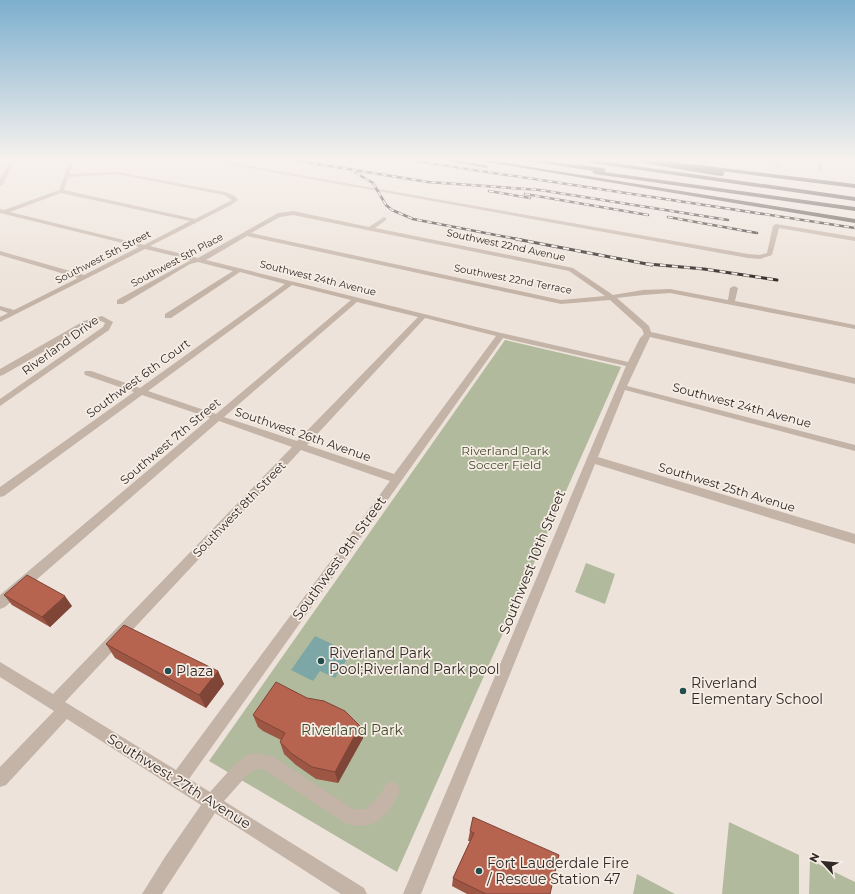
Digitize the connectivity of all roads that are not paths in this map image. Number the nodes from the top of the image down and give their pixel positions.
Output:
1 (30, 202) edge
2 (112, 202) edge
3 (232, 202) edge
4 (441, 202) edge
5 (730, 202) edge
6 (732, 202) edge
7 (774, 202) edge
8 (818, 202) edge
9 (820, 202) edge
10 (821, 202) edge
11 (752, 205) junction
12 (855, 207) edge
13 (2, 212) edge
14 (286, 213) joint
15 (855, 213) edge
16 (384, 219) dead end
17 (196, 221) junction
18 (855, 221) edge
19 (371, 228) junction
20 (246, 234) junction
21 (855, 239) edge
22 (144, 247) junction
23 (0, 253) edge
24 (199, 260) junction
25 (239, 270) junction
26 (83, 277) junction
27 (291, 283) junction
28 (734, 288) dead end
29 (611, 297) junction
30 (356, 299) junction
31 (120, 302) dead end
32 (731, 302) junction
33 (0, 308) edge
34 (15, 313) junction
35 (424, 315) junction
36 (168, 316) dead end
37 (0, 320) edge
38 (855, 327) edge
39 (648, 334) junction
40 (501, 335) junction
41 (631, 365) junction
42 (0, 373) edge
43 (88, 373) dead end
44 (855, 381) edge
45 (622, 387) junction
46 (141, 391) junction
47 (0, 403) edge
48 (217, 418) junction
49 (299, 446) junction
50 (855, 448) edge
51 (592, 459) junction
52 (396, 479) junction
53 (0, 493) edge
54 (855, 539) edge
55 (0, 603) edge
56 (0, 669) edge
57 (60, 707) junction
58 (0, 779) edge
59 (178, 781) junction
60 (392, 790) dead end
61 (213, 802) junction
62 (150, 894) edge
63 (358, 894) edge
64 (412, 894) edge

1 - 13 street
2 - 17 street
3 - 17 street, Southwest 5th Street
4 - 21 street
5 - 11 highway
6 - 11 highway
7 - 15 highway
8 - 12 highway
9 - 12 highway
10 - 12 highway
11 - 18 highway
13 - 22 street, Southwest 24th Avenue
14 - 19 street, Southwest 22nd Avenue
14 - 20 street, Southwest 5th Place
16 - 19 street
17 - 22 street, Southwest 5th Street
19 - 29 street, Southwest 22nd Avenue
20 - 24 street, Southwest 5th Place
20 - 29 street, Southwest 22nd Terrace
22 - 24 street, Southwest 24th Avenue
22 - 26 street, Southwest 5th Street
23 - 26 street
24 - 25 street, Southwest 24th Avenue
24 - 31 street, Southwest 5th Place
25 - 27 street, Southwest 24th Avenue
25 - 36 street
26 - 34 street, Southwest 5th Street
27 - 30 street, Southwest 24th Avenue
27 - 46 street, Southwest 6th Court
28 - 32 street
29 - 32 street
29 - 39 street
30 - 35 street, Southwest 24th Avenue
30 - 48 street, Southwest 7th Street
32 - 38 street
33 - 34 street
34 - 37 street, Southwest 5th Street
35 - 40 street, Southwest 24th Avenue
35 - 49 street, Southwest 8th Street
39 - 41 street, Southwest 10th Street
39 - 44 street
40 - 41 street, Southwest 24th Avenue
40 - 52 street, Southwest 9th Street
41 - 45 street, Southwest 10th Street
42 - 47 street, Riverland Drive
43 - 46 street, Southwest 26th Avenue
45 - 50 street, Southwest 24th Avenue
45 - 51 street, Southwest 10th Street
46 - 48 street, Southwest 26th Avenue
46 - 53 street, Southwest 6th Court
48 - 49 street, Southwest 26th Avenue
48 - 55 street, Southwest 7th Street
49 - 52 street, Southwest 26th Avenue
49 - 57 street, Southwest 8th Street
51 - 54 street, Southwest 25th Avenue
51 - 64 street, Southwest 10th Street
52 - 59 street, Southwest 9th Street
56 - 57 street, Southwest 27th Avenue
57 - 58 street, Southwest 8th Street
57 - 59 street, Southwest 27th Avenue
59 - 61 street, Southwest 27th Avenue
60 - 61 street
61 - 62 street
61 - 63 street, Southwest 27th Avenue

